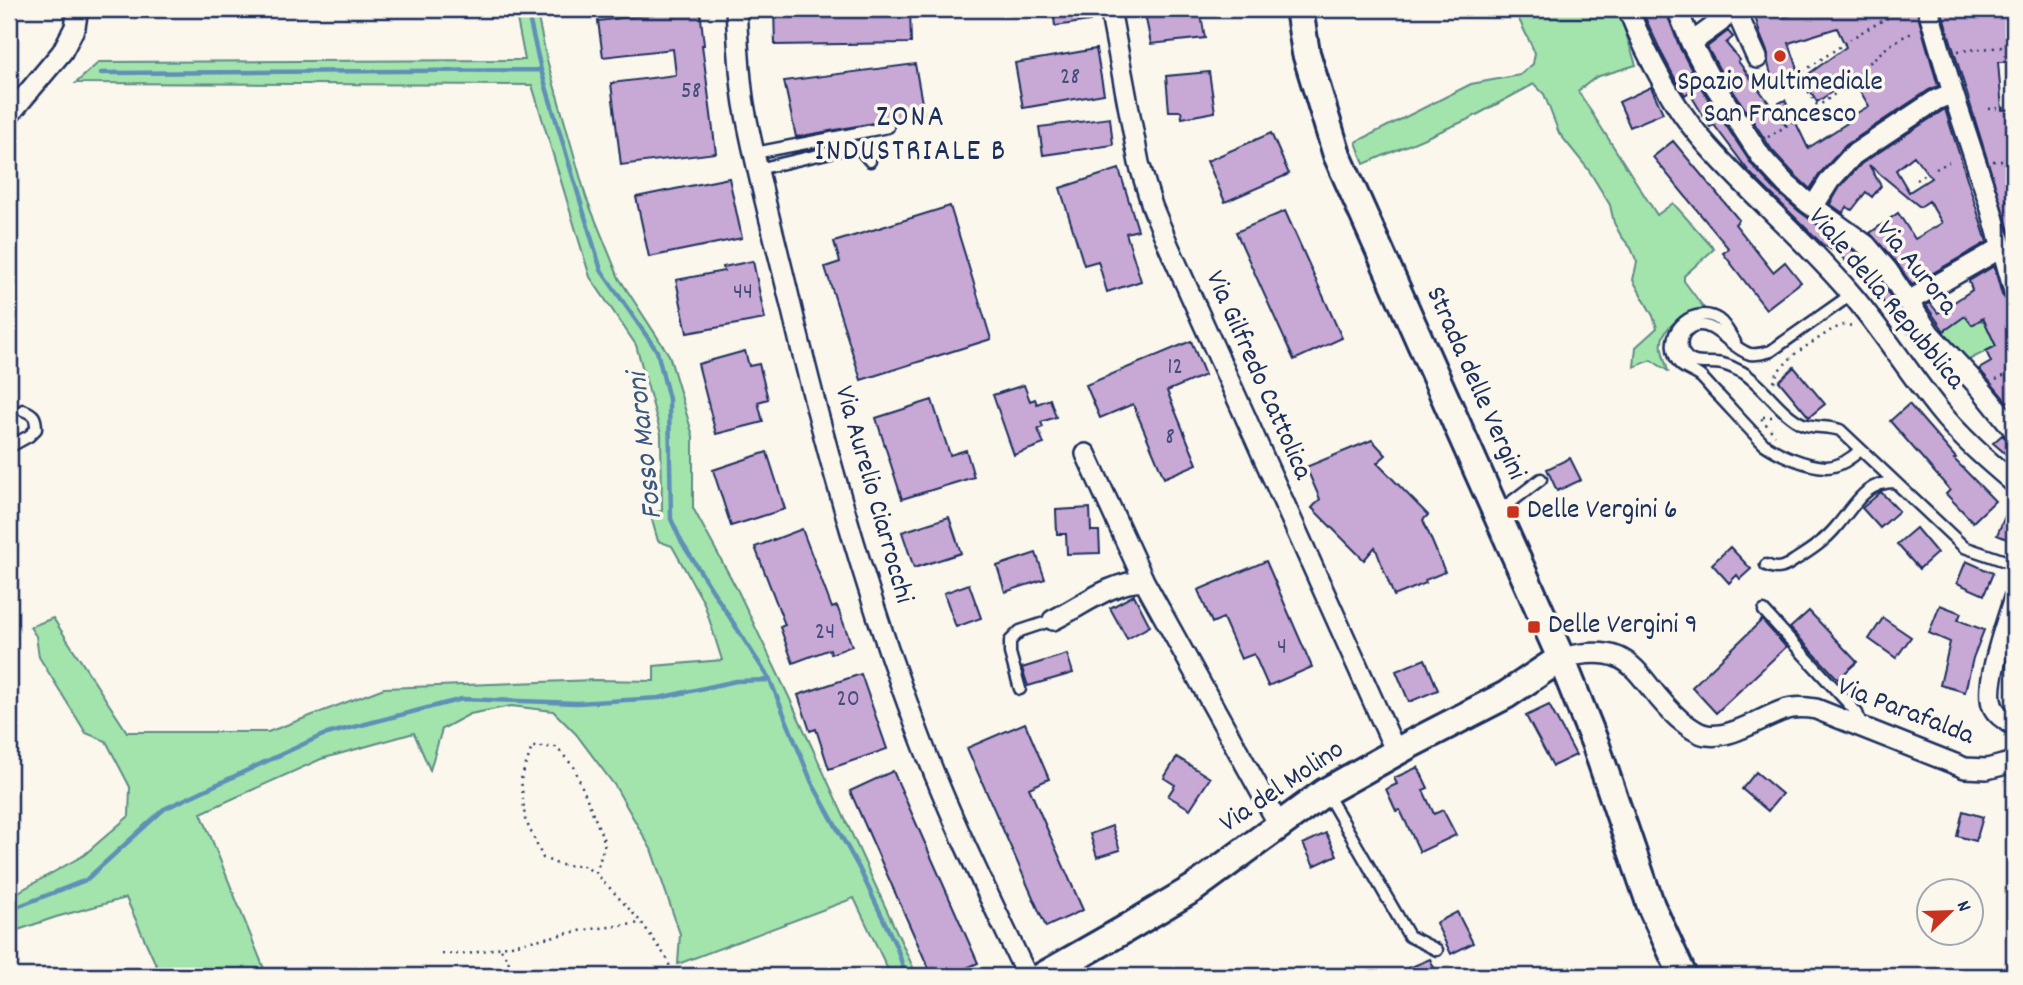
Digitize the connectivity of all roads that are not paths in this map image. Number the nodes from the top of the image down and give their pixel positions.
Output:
1 (78, 9) edge
2 (736, 9) edge
3 (1110, 9) edge
4 (1299, 9) edge
5 (1628, 9) edge
6 (1677, 9) edge
7 (1734, 9) edge
8 (1930, 17) edge
9 (1691, 43) junction
10 (1757, 58) dead end
11 (1953, 93) junction
12 (9, 116) edge
13 (888, 127) dead end
14 (757, 161) junction
15 (870, 161) dead end
16 (1813, 207) junction
17 (2001, 248) junction
18 (2014, 289) edge
19 (1852, 294) junction
20 (1907, 302) junction
21 (1739, 349) junction
22 (23, 410) dead end
23 (2014, 430) edge
24 (9, 447) edge
25 (1860, 450) junction
26 (1086, 454) dead end
27 (1541, 479) dead end
28 (1895, 482) junction
29 (2014, 483) edge
30 (1497, 513) junction
31 (2014, 564) edge
32 (1766, 565) dead end
33 (1144, 581) junction
34 (2014, 598) edge
35 (1764, 611) dead end
36 (1053, 620) joint
37 (1561, 658) junction
38 (1020, 689) dead end
39 (2014, 725) edge
40 (1862, 727) junction
41 (1396, 752) junction
42 (2014, 762) edge
43 (1325, 792) junction
44 (1279, 825) junction
45 (1437, 950) dead end
46 (1027, 976) edge
47 (1043, 976) edge
48 (1683, 976) edge

1 - 12 street
2 - 14 street, Via Aurelio Ciarrocchi
3 - 41 street, Via Gilfredo Cattolica
4 - 30 main road, Strada delle Vergini
5 - 19 street, Viale della Repubblica
6 - 9 street, Via Aurora
7 - 9 street
7 - 10 street
8 - 11 street
9 - 16 street, Via Aurora
11 - 16 street
11 - 17 street
13 - 14 lane
14 - 15 lane
14 - 46 street, Via Aurelio Ciarrocchi
16 - 20 street, Via Aurora
17 - 18 street
17 - 20 street
19 - 21 lane
19 - 29 street, Viale della Repubblica
20 - 23 street, Via Aurora
21 - 25 lane
21 - 25 lane
22 - 24 lane
25 - 28 lane
26 - 33 street
27 - 30 lane
28 - 31 lane
28 - 32 lane
30 - 37 main road, Strada delle Vergini
33 - 36 street
33 - 44 street
34 - 39 street
35 - 40 lane
36 - 38 lane
37 - 40 street, Via Parafalda
37 - 41 main road, Via del Molino
37 - 48 main road, Strada delle Vergini
40 - 42 street, Via Parafalda
41 - 43 main road, Via del Molino
43 - 44 main road, Via del Molino
43 - 45 lane
44 - 47 main road, Via del Molino

